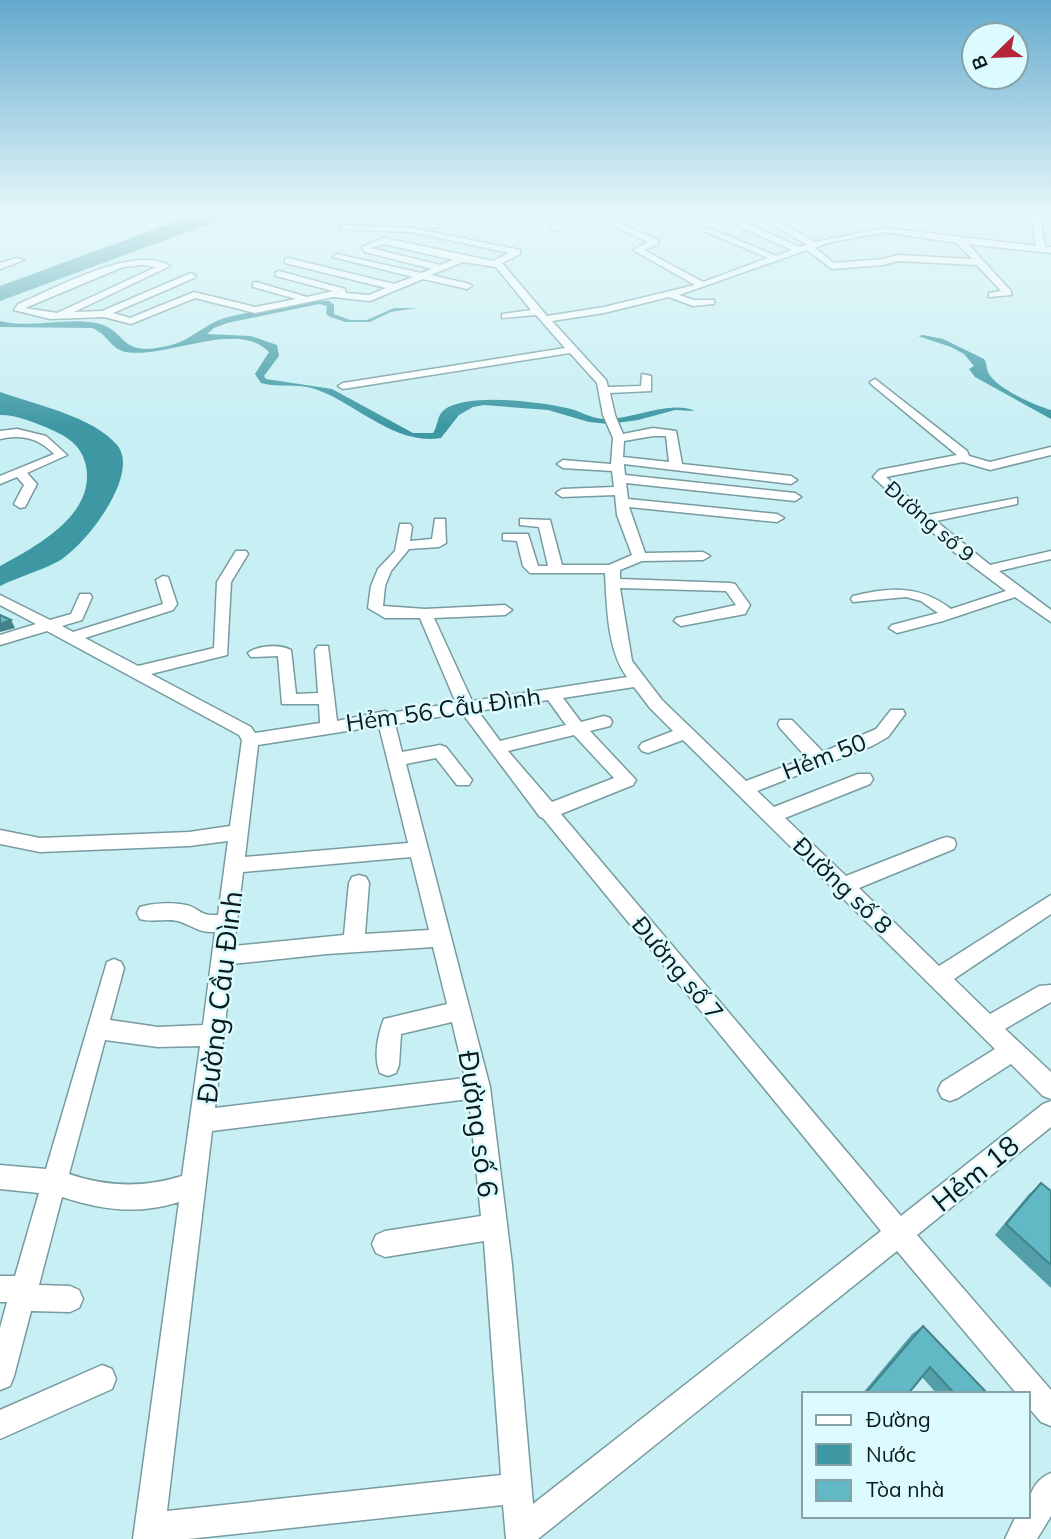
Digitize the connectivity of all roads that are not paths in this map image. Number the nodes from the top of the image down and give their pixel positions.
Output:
1 (78, 283) edge
2 (132, 283) edge
3 (175, 283) edge
4 (316, 283) edge
5 (377, 283) edge
6 (404, 283) edge
7 (452, 283) edge
8 (514, 283) edge
9 (698, 283) edge
10 (708, 283) edge
11 (998, 283) edge
12 (256, 285) dead end
13 (702, 285) junction
14 (467, 286) dead end
15 (394, 287) junction
16 (344, 294) junction
17 (669, 294) junction
18 (992, 295) dead end
19 (306, 299) junction
20 (711, 302) dead end
21 (104, 314) junction
22 (541, 315) junction
23 (58, 316) junction
24 (505, 316) dead end
25 (572, 350) junction
26 (646, 376) dead end
27 (875, 382) dead end
28 (344, 386) dead end
29 (606, 390) junction
30 (0, 435) edge
31 (618, 436) junction
32 (1051, 451) edge
33 (962, 458) junction
34 (564, 464) dead end
35 (676, 467) junction
36 (20, 473) junction
37 (619, 480) junction
38 (791, 480) dead end
39 (0, 481) edge
40 (562, 493) dead end
41 (795, 497) dead end
42 (1012, 501) dead end
43 (20, 504) dead end
44 (777, 518) dead end
45 (926, 520) junction
46 (440, 522) dead end
47 (524, 522) dead end
48 (405, 527) dead end
49 (508, 537) dead end
50 (403, 545) junction
51 (241, 554) dead end
52 (1051, 555) edge
53 (704, 556) dead end
54 (640, 557) junction
55 (556, 570) junction
56 (987, 570) junction
57 (613, 576) junction
58 (163, 580) dead end
59 (1016, 592) junction
60 (85, 597) dead end
61 (858, 599) dead end
62 (2, 600) edge
63 (505, 610) dead end
64 (425, 614) junction
65 (949, 614) junction
66 (1051, 617) edge
67 (681, 621) dead end
68 (53, 626) junction
69 (897, 628) dead end
70 (72, 637) junction
71 (0, 640) edge
72 (323, 650) dead end
73 (256, 653) dead end
74 (136, 672) junction
75 (637, 681) junction
76 (551, 693) junction
77 (327, 698) junction
78 (466, 706) junction
79 (897, 714) dead end
80 (385, 717) junction
81 (604, 722) dead end
82 (786, 724) dead end
83 (329, 726) junction
84 (577, 728) junction
85 (685, 733) junction
86 (250, 740) junction
87 (648, 747) dead end
88 (496, 748) junction
89 (396, 759) junction
90 (820, 759) junction
91 (864, 779) dead end
92 (463, 780) dead end
93 (743, 789) junction
94 (546, 812) junction
95 (771, 816) junction
96 (239, 832) junction
97 (3, 841) edge
98 (947, 844) dead end
99 (420, 849) junction
100 (236, 865) junction
101 (359, 883) dead end
102 (846, 888) junction
103 (1051, 903) edge
104 (147, 913) dead end
105 (228, 923) junction
106 (440, 938) junction
107 (354, 943) junction
108 (224, 956) junction
109 (114, 968) dead end
110 (937, 978) junction
111 (1047, 993) dead end
112 (459, 1011) junction
113 (988, 1027) junction
114 (97, 1030) junction
115 (214, 1035) junction
116 (1012, 1051) junction
117 (388, 1065) dead end
118 (479, 1087) junction
119 (1051, 1088) edge
120 (950, 1090) dead end
121 (1051, 1112) edge
122 (203, 1121) junction
123 (0, 1177) edge
124 (55, 1182) junction
125 (194, 1185) junction
126 (494, 1227) junction
127 (899, 1235) junction
128 (385, 1244) dead end
129 (15, 1292) edge
130 (69, 1299) dead end
131 (0, 1376) edge
132 (102, 1380) dead end
133 (1051, 1412) edge
134 (0, 1425) edge
135 (519, 1488) junction
136 (1051, 1488) edge
137 (148, 1533) edge
138 (521, 1536) edge
139 (1020, 1539) edge

1 - 23 street
2 - 23 street
3 - 21 street
4 - 16 street
5 - 15 street
6 - 15 street
7 - 14 street
8 - 22 street
9 - 13 street
10 - 13 street
11 - 18 street
12 - 19 street
13 - 17 street
15 - 16 street
16 - 19 street
17 - 20 street
17 - 22 street
19 - 21 street
21 - 23 street
22 - 24 street
22 - 25 street
25 - 28 street
25 - 29 street
26 - 29 street
27 - 33 street
29 - 31 street
30 - 36 street
31 - 35 street
31 - 37 street
32 - 33 street, Đường số 9
33 - 45 street, Đường số 9
34 - 37 street
35 - 37 street
35 - 38 street
36 - 39 street
36 - 43 street
37 - 40 street
37 - 41 street
37 - 44 street
37 - 54 street
42 - 45 street
45 - 56 street, Đường số 9
46 - 50 street
47 - 55 street
48 - 50 street
49 - 55 street
50 - 64 street
51 - 74 street
52 - 56 street
53 - 54 street
54 - 57 street
55 - 57 street
56 - 59 street, Đường số 9
57 - 67 street
57 - 75 street, Đường số 8
58 - 70 street
59 - 65 street
59 - 66 street, Đường số 9
60 - 68 street
61 - 65 street
62 - 68 street
63 - 64 street
64 - 78 street, Đường số 7
65 - 69 street
68 - 70 street
68 - 71 street
70 - 74 street
72 - 77 street
73 - 77 street
74 - 86 street
75 - 76 street, Hẻm 56 Cẫu Đình
75 - 85 street, Đường số 8
76 - 78 street, Hẻm 56 Cẫu Đình
76 - 84 street
77 - 83 street
78 - 80 street, Hẻm 56 Cẫu Đình
78 - 88 street, Đường số 7
79 - 90 street, Hẻm 50
80 - 83 street, Hẻm 56 Cẫu Đình
80 - 89 street, Đường số 6
81 - 84 street
82 - 90 street
83 - 86 street, Hẻm 56 Cẫu Đình
84 - 88 street
84 - 94 street
85 - 87 street
85 - 93 street, Đường số 8
86 - 96 street, Đường Cầu Đình
88 - 94 street, Đường số 7
89 - 92 street
89 - 99 street, Đường số 6
90 - 93 street, Hẻm 50
91 - 95 street
93 - 95 street, Đường số 8
94 - 127 street, Đường số 7
95 - 102 street, Đường số 8
96 - 97 street
96 - 100 street, Đường Cầu Đình
98 - 102 street
99 - 100 street
99 - 106 street, Đường số 6
100 - 105 street, Đường Cầu Đình
101 - 107 street
102 - 110 street, Đường số 8
103 - 110 street
104 - 105 street
105 - 108 street, Đường Cầu Đình
106 - 107 street
106 - 112 street, Đường số 6
107 - 108 street
108 - 115 street, Đường Cầu Đình
109 - 114 street
110 - 113 street, Đường số 8
111 - 113 street
112 - 117 street
112 - 118 street, Đường số 6
113 - 116 street, Đường số 8
114 - 115 street
114 - 124 street
115 - 122 street, Đường Cầu Đình
116 - 119 street, Đường số 8
116 - 120 street
118 - 122 street
118 - 126 street, Đường số 6
121 - 127 street, Hẻm 18
122 - 125 street, Đường Cầu Đình
123 - 124 street
124 - 125 street
124 - 129 street
125 - 137 street, Đường Cầu Đình
126 - 128 street
126 - 135 street, Đường số 6
127 - 133 street, Đường số 7
127 - 138 street, Hẻm 18
129 - 130 street
129 - 131 street
132 - 134 street
135 - 137 street
135 - 138 street, Đường số 6
136 - 139 street

